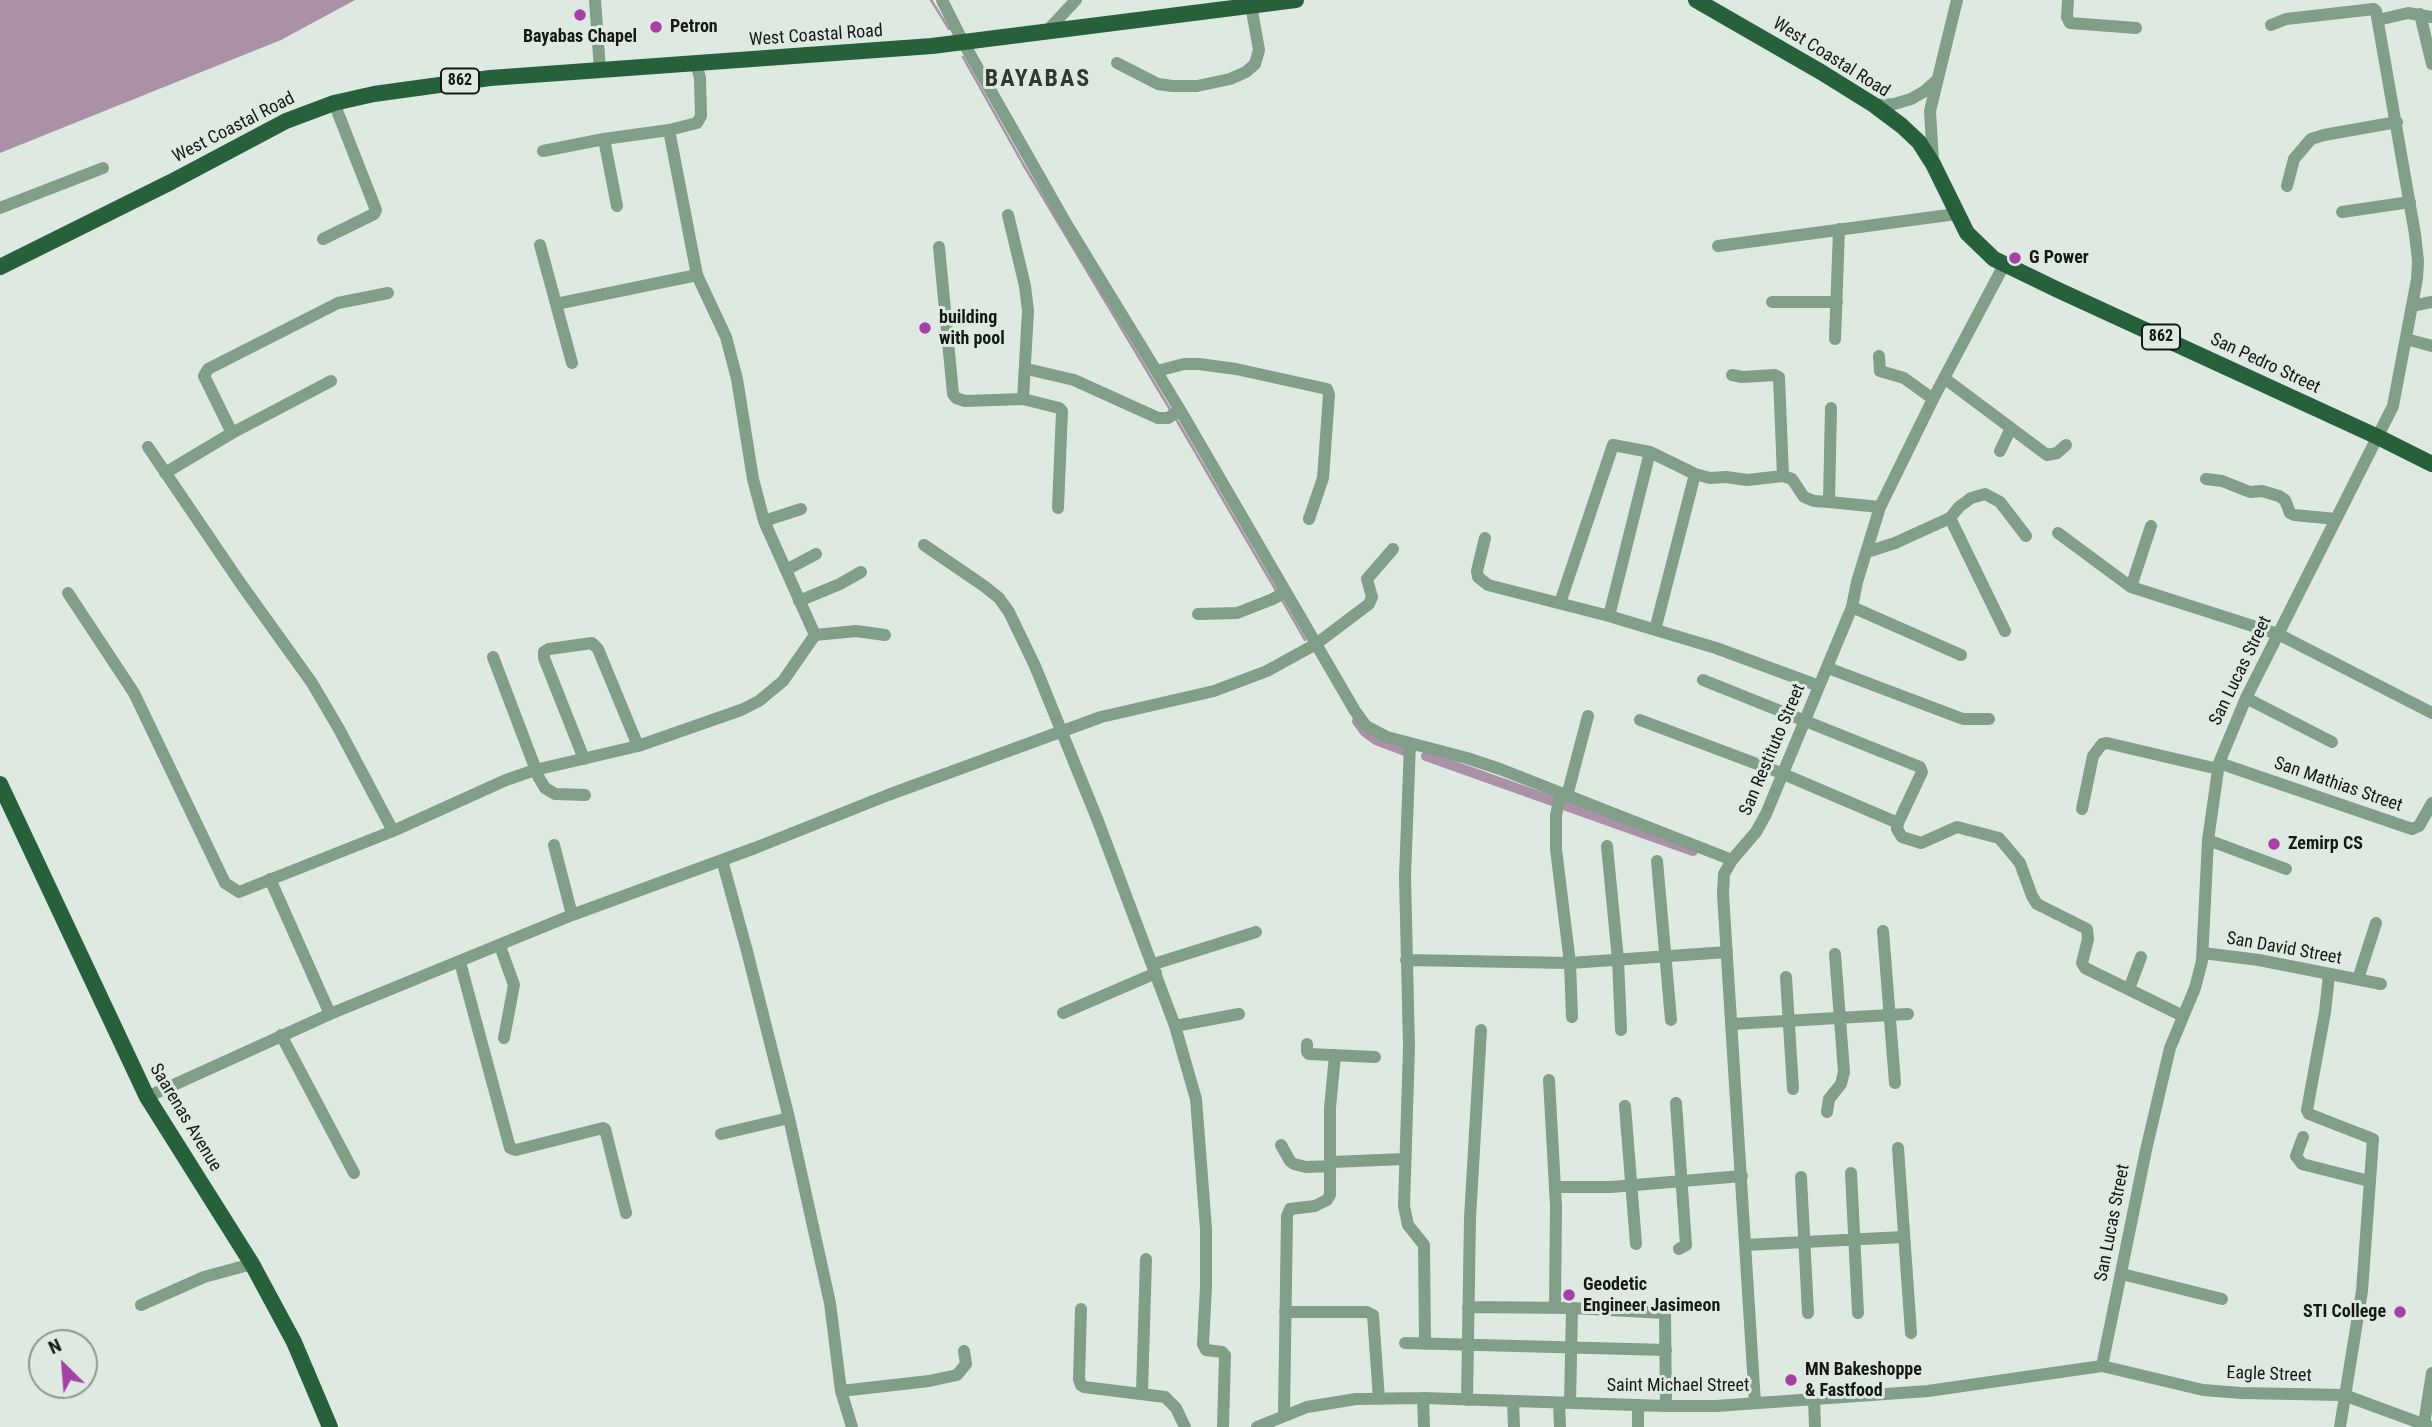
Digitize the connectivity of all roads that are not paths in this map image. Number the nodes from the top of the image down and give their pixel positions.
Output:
1 (595, 0) edge
2 (942, 0) edge
3 (1076, 0) edge
4 (1296, 0) edge
5 (1696, 0) edge
6 (1957, 0) edge
7 (2068, 0) edge
8 (1251, 5) junction
9 (2376, 14) junction
10 (2426, 16) edge
11 (2271, 25) dead end
12 (2136, 28) dead end
13 (1046, 32) junction
14 (963, 42) junction
15 (695, 63) junction
16 (1117, 63) dead end
17 (2432, 64) edge
18 (600, 70) junction
19 (1937, 80) junction
20 (334, 103) junction
21 (1874, 105) junction
22 (2397, 122) junction
23 (669, 130) junction
24 (604, 139) junction
25 (543, 151) dead end
26 (1933, 164) junction
27 (103, 168) dead end
28 (2287, 186) dead end
29 (2410, 202) junction
30 (617, 206) dead end
31 (0, 208) edge
32 (2343, 212) dead end
33 (1956, 214) junction
34 (1008, 215) dead end
35 (1839, 229) junction
36 (323, 239) dead end
37 (540, 244) dead end
38 (1718, 246) dead end
39 (939, 247) dead end
40 (2004, 265) junction
41 (0, 267) edge
42 (697, 275) junction
43 (388, 293) dead end
44 (1772, 302) dead end
45 (1837, 302) junction
46 (2432, 302) edge
47 (556, 304) junction
48 (2412, 306) junction
49 (1835, 339) dead end
50 (2406, 339) junction
51 (2432, 346) edge
52 (1879, 356) dead end
53 (572, 363) dead end
54 (1027, 369) junction
55 (1157, 371) junction
56 (1732, 375) dead end
57 (1944, 378) junction
58 (331, 381) dead end
59 (1023, 399) junction
60 (1933, 399) junction
61 (1831, 408) dead end
62 (1175, 413) junction
63 (2011, 428) junction
64 (232, 433) junction
65 (2378, 437) junction
66 (2066, 445) dead end
67 (148, 447) dead end
68 (2000, 451) dead end
69 (1650, 452) junction
70 (2432, 464) edge
71 (165, 473) junction
72 (1695, 474) junction
73 (1783, 476) junction
74 (2206, 479) dead end
75 (1829, 502) junction
76 (1880, 507) junction
77 (1058, 508) dead end
78 (801, 509) dead end
79 (1950, 518) junction
80 (1309, 519) dead end
81 (2336, 519) junction
82 (764, 521) junction
83 (2151, 526) dead end
84 (2058, 533) dead end
85 (2026, 536) dead end
86 (1485, 538) dead end
87 (924, 545) dead end
88 (1393, 549) dead end
89 (1867, 552) junction
90 (816, 554) dead end
91 (786, 570) junction
92 (861, 572) dead end
93 (2131, 587) junction
94 (68, 593) dead end
95 (1280, 595) junction
96 (799, 601) junction
97 (1560, 603) junction
98 (1852, 607) junction
99 (1198, 614) dead end
100 (1609, 616) junction
101 (1655, 630) junction
102 (2006, 631) dead end
103 (2278, 634) junction
104 (815, 635) junction
105 (886, 635) dead end
106 (1316, 643) junction
107 (1961, 655) dead end
108 (493, 657) dead end
109 (1828, 668) junction
110 (1703, 680) dead end
111 (1819, 686) junction
112 (2246, 698) junction
113 (2432, 713) edge
114 (1588, 716) dead end
115 (1989, 719) dead end
116 (1640, 720) dead end
117 (1804, 721) junction
118 (1061, 732) junction
119 (2332, 742) dead end
120 (1410, 744) junction
121 (638, 746) junction
122 (584, 759) junction
123 (2219, 766) junction
124 (536, 770) junction
125 (1781, 774) junction
126 (0, 784) edge
127 (584, 795) dead end
128 (1562, 798) junction
129 (2432, 803) edge
130 (2082, 809) dead end
131 (1898, 823) junction
132 (393, 831) junction
133 (2208, 840) junction
134 (554, 845) dead end
135 (1607, 846) dead end
136 (1732, 859) junction
137 (722, 860) junction
138 (1657, 861) dead end
139 (2286, 869) dead end
140 (270, 879) junction
141 (572, 915) junction
142 (2376, 923) dead end
143 (1883, 931) dead end
144 (1255, 932) dead end
145 (500, 946) junction
146 (1727, 952) junction
147 (2203, 953) junction
148 (1835, 954) dead end
149 (1665, 956) junction
150 (2141, 957) dead end
151 (1406, 960) junction
152 (1618, 960) junction
153 (460, 962) junction
154 (1570, 963) junction
155 (1155, 968) junction
156 (2329, 975) junction
157 (1786, 977) dead end
158 (2358, 979) junction
159 (2381, 984) dead end
160 (2130, 989) junction
161 (1063, 1013) dead end
162 (330, 1014) junction
163 (1239, 1014) dead end
164 (1888, 1014) junction
165 (1908, 1014) dead end
166 (2183, 1016) junction
167 (1572, 1017) dead end
168 (1840, 1018) junction
169 (1671, 1020) dead end
170 (1790, 1021) junction
171 (1732, 1024) junction
172 (1175, 1026) junction
173 (1481, 1030) dead end
174 (1621, 1030) dead end
175 (281, 1035) junction
176 (504, 1038) dead end
177 (1307, 1044) dead end
178 (1335, 1055) junction
179 (1375, 1058) dead end
180 (1549, 1080) dead end
181 (1895, 1083) dead end
182 (1793, 1089) dead end
183 (147, 1097) junction
184 (1676, 1104) dead end
185 (1625, 1106) dead end
186 (1827, 1112) dead end
187 (789, 1118) junction
188 (721, 1134) dead end
189 (2303, 1136) dead end
190 (1281, 1145) dead end
191 (1898, 1148) dead end
192 (1404, 1159) junction
193 (1332, 1164) junction
194 (354, 1173) dead end
195 (1851, 1173) dead end
196 (1742, 1175) junction
197 (1801, 1177) dead end
198 (1682, 1180) junction
199 (2369, 1181) junction
200 (1632, 1185) junction
201 (1555, 1187) junction
202 (626, 1213) dead end
203 (1903, 1237) junction
204 (1854, 1240) junction
205 (1804, 1242) junction
206 (1636, 1244) dead end
207 (1746, 1245) junction
208 (1678, 1249) dead end
209 (1146, 1259) dead end
210 (252, 1264) junction
211 (2122, 1274) junction
212 (2222, 1299) dead end
213 (141, 1305) dead end
214 (1468, 1307) junction
215 (1555, 1308) junction
216 (1572, 1308) junction
217 (1081, 1309) dead end
218 (1285, 1312) junction
219 (1808, 1312) dead end
220 (1858, 1313) dead end
221 (1910, 1333) dead end
222 (1405, 1343) dead end
223 (1426, 1345) junction
224 (1468, 1345) junction
225 (1571, 1349) junction
226 (1666, 1350) junction
227 (964, 1351) dead end
228 (2102, 1366) junction
229 (2432, 1373) edge
230 (841, 1391) junction
231 (1142, 1393) junction
232 (2344, 1395) junction
233 (1423, 1398) junction
234 (1379, 1399) junction
235 (1814, 1399) junction
236 (1467, 1400) junction
237 (1513, 1401) junction
238 (1564, 1403) junction
239 (1755, 1403) junction
240 (1638, 1405) junction
241 (1666, 1406) junction
242 (1284, 1414) junction
243 (2428, 1426) edge
244 (330, 1427) edge
245 (852, 1427) edge
246 (1185, 1427) edge
247 (1223, 1427) edge
248 (1257, 1427) edge
249 (1424, 1427) edge
250 (1514, 1427) edge
251 (1560, 1427) edge
252 (1638, 1427) edge
253 (1815, 1427) edge
254 (2340, 1427) edge

1 - 18 street
2 - 14 street
3 - 13 street
4 - 8 main road, West Coastal Road / 862
5 - 21 main road, West Coastal Road / 862
6 - 19 street, San Pedro Street
7 - 12 street
8 - 13 main road, West Coastal Road / 862
8 - 16 street
9 - 10 street
9 - 11 street
9 - 22 street, San Lucas Street
10 - 17 street
13 - 14 main road, West Coastal Road / 862
14 - 15 main road, West Coastal Road / 862
14 - 55 street
15 - 18 main road, West Coastal Road / 862
15 - 23 street
18 - 20 main road, West Coastal Road / 862
19 - 21 street
19 - 26 street, San Pedro Street
20 - 36 street
20 - 41 main road, West Coastal Road / 862
21 - 26 main road, West Coastal Road / 862
22 - 28 street
22 - 29 street, San Lucas Street
23 - 24 street
23 - 42 street
24 - 25 street
24 - 30 street
26 - 33 main road, San Pedro Street / 862
27 - 31 street
29 - 32 street
29 - 48 street, San Lucas Street
33 - 35 street
33 - 40 main road, San Pedro Street / 862
34 - 54 street
35 - 38 street
35 - 45 street
37 - 47 street
39 - 59 street
40 - 57 street, San Restituto Street
40 - 65 main road, San Pedro Street / 862
42 - 47 street
42 - 82 street
43 - 64 street
44 - 45 street
45 - 49 street
46 - 48 street
47 - 53 street
48 - 50 street, San Lucas Street
50 - 51 street
50 - 65 street, San Lucas Street
52 - 60 street
54 - 59 street
54 - 62 street
55 - 62 street
55 - 80 street
56 - 73 street
57 - 60 street, San Restituto Street
57 - 63 street
58 - 64 street
59 - 77 street
60 - 76 street, San Restituto Street
61 - 75 street
62 - 95 street
63 - 66 street
63 - 68 street
64 - 71 street
65 - 70 main road, San Pedro Street / 862
65 - 81 street, San Lucas Street
67 - 71 street
69 - 72 street
69 - 97 street
69 - 100 street
71 - 132 street
72 - 73 street
72 - 101 street
73 - 75 street
74 - 81 street
75 - 76 street
76 - 89 street, San Restituto Street
78 - 82 street
79 - 85 street
79 - 89 street
79 - 102 street
81 - 103 street, San Lucas Street
82 - 91 street
83 - 93 street
84 - 93 street
86 - 97 street
87 - 118 street
88 - 106 street
89 - 98 street, San Restituto Street
90 - 91 street
91 - 96 street
92 - 96 street
93 - 103 street
94 - 140 street
95 - 99 street
95 - 106 street
96 - 104 street
97 - 100 street
98 - 107 street
98 - 109 street, San Restituto Street
100 - 101 street
101 - 111 street
103 - 112 street, San Lucas Street
103 - 113 street
104 - 105 street
104 - 121 street
106 - 118 street
106 - 120 street
108 - 124 street
109 - 111 street, San Restituto Street
109 - 115 street
110 - 117 street
111 - 117 street, San Restituto Street
112 - 119 street
112 - 123 street, San Lucas Street
114 - 128 street
116 - 125 street
117 - 125 street, San Restituto Street
117 - 131 street
118 - 137 street
118 - 155 street
120 - 128 street
120 - 151 street
121 - 122 street
121 - 122 street
122 - 124 street
123 - 129 street, San Mathias Street
123 - 130 street
123 - 133 street, San Lucas Street
124 - 127 street
124 - 132 street
125 - 131 street
125 - 136 street, San Restituto Street
126 - 183 main road, Saarenas Avenue
128 - 136 street
128 - 154 street
131 - 160 street
132 - 140 street
133 - 139 street
133 - 147 street, San Lucas Street
134 - 141 street
135 - 152 street
136 - 146 street, San Restituto Street
137 - 141 street
137 - 187 street
138 - 149 street
140 - 162 street
141 - 145 street
142 - 158 street
143 - 164 street
144 - 155 street
145 - 153 street
145 - 176 street
146 - 149 street
146 - 171 street, San Restituto Street
147 - 156 street, San David Street
147 - 166 street, San Lucas Street
148 - 168 street
149 - 152 street
149 - 169 street
150 - 160 street
151 - 154 street
151 - 192 street
152 - 154 street
152 - 174 street
153 - 162 street
153 - 202 street
154 - 167 street
155 - 161 street
155 - 172 street
156 - 158 street, San David Street
156 - 199 street
157 - 170 street
158 - 159 street, San David Street
160 - 166 street
162 - 175 street
163 - 172 street
164 - 165 street
164 - 168 street
164 - 181 street
166 - 211 street, San Lucas Street
168 - 170 street
168 - 186 street
170 - 171 street
170 - 182 street
171 - 196 street, San Restituto Street
172 - 247 street
173 - 214 street
175 - 183 street
175 - 194 street
177 - 178 street
178 - 179 street
178 - 193 street
180 - 201 street
183 - 210 main road, Saarenas Avenue
184 - 198 street
185 - 200 street
187 - 188 street
187 - 230 street
189 - 199 street
190 - 193 street
191 - 203 street
192 - 193 street
192 - 223 street
193 - 218 street
195 - 204 street
196 - 198 street
196 - 207 street, San Restituto Street
197 - 205 street
198 - 200 street
198 - 208 street
199 - 232 street
200 - 201 street
200 - 206 street
201 - 215 street
203 - 204 street
203 - 221 street
204 - 205 street
204 - 220 street
205 - 207 street
205 - 219 street
207 - 239 street, San Restituto Street
209 - 231 street
210 - 213 street
210 - 244 main road, Saarenas Avenue
211 - 212 street
211 - 228 street, San Lucas Street
214 - 215 street
214 - 224 street
215 - 216 street
216 - 225 street
216 - 226 street
217 - 231 street
218 - 234 street
218 - 242 street
222 - 223 street
223 - 224 street
224 - 225 street
224 - 236 street
225 - 226 street
225 - 238 street
226 - 241 street
227 - 230 street
228 - 232 street, Eagle Street
228 - 235 street, Saint Michael Street
229 - 243 street
230 - 245 street
231 - 246 street
232 - 243 street, Eagle Street
232 - 254 street
233 - 234 street, Saint Michael Street
233 - 236 street, Saint Michael Street
233 - 249 street
234 - 242 street, Saint Michael Street
235 - 239 street, Saint Michael Street
235 - 253 street
236 - 237 street, Saint Michael Street
237 - 238 street, Saint Michael Street
237 - 250 street
238 - 240 street, Saint Michael Street
238 - 251 street
239 - 241 street, Saint Michael Street
240 - 241 street, Saint Michael Street
240 - 252 street
242 - 248 street, Saint Michael Street

